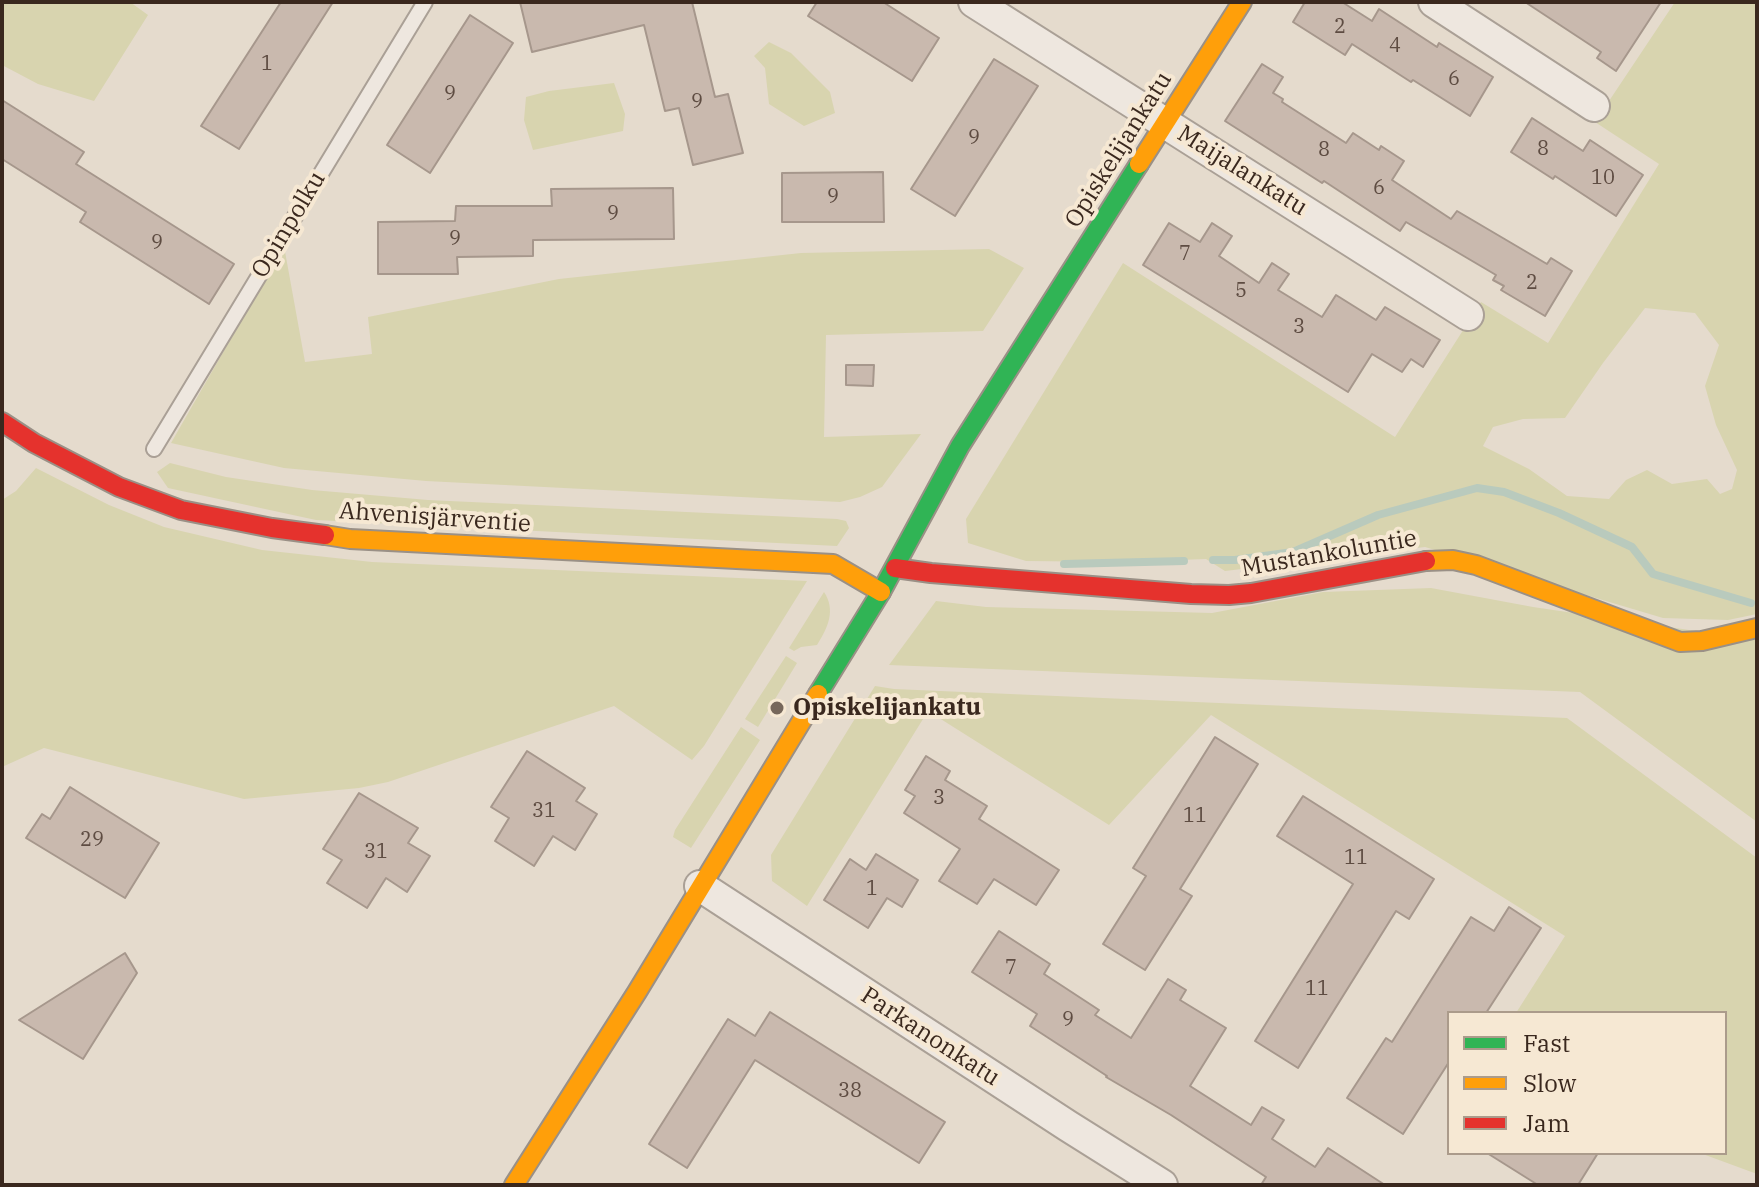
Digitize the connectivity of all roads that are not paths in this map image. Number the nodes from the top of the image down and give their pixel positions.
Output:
1 (425, 2) edge
2 (974, 2) edge
3 (1242, 2) edge
4 (1434, 2) edge
5 (1594, 106) dead end
6 (1165, 122) junction
7 (1468, 315) dead end
8 (2, 422) edge
9 (154, 449) dead end
10 (895, 568) junction
11 (881, 592) junction
12 (1757, 628) edge
13 (700, 886) junction
14 (514, 1185) edge
15 (1162, 1185) edge

1 - 9 lane, Opinpolku
2 - 6 street, Maijalankatu
3 - 6 main road, Opiskelijankatu
4 - 5 street
6 - 7 street, Maijalankatu
6 - 10 main road, Opiskelijankatu
8 - 11 main road, Ahvenisjärventie
10 - 11 main road, Opiskelijankatu
10 - 12 main road, Mustankoluntie
11 - 13 main road, Opiskelijankatu
13 - 14 main road, Opiskelijankatu
13 - 15 street, Parkanonkatu

